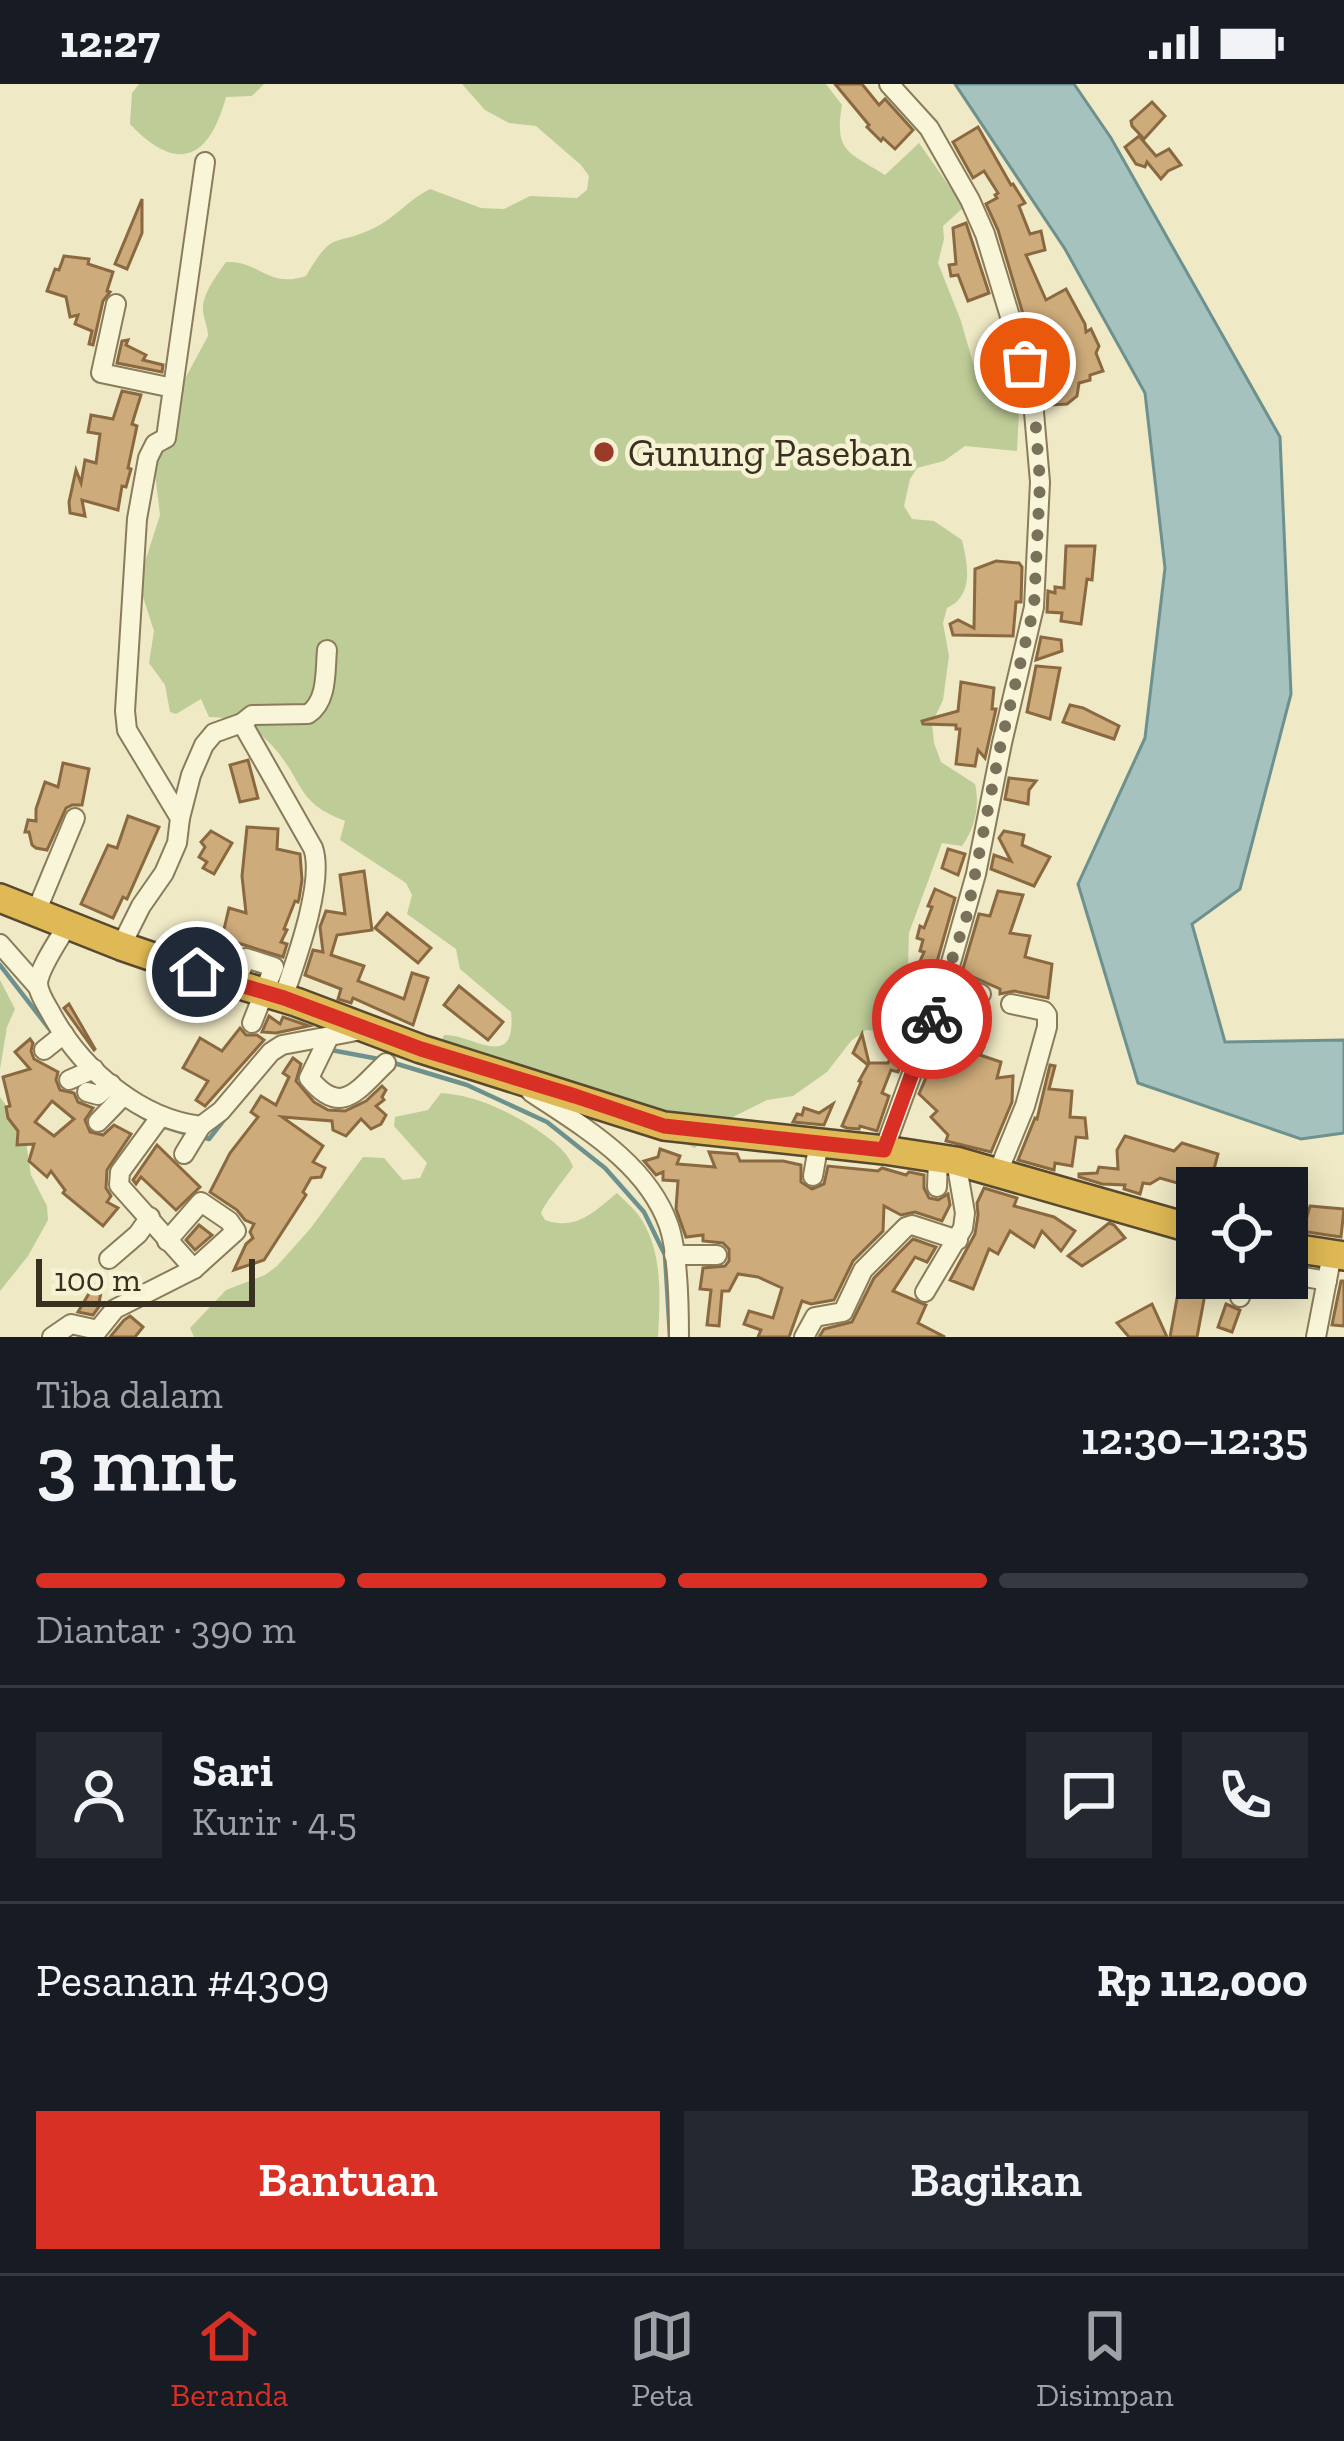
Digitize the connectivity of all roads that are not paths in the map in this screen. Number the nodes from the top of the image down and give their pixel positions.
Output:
1 (889, 84) edge
2 (205, 162) dead end
3 (116, 304) dead end
4 (173, 388) junction
5 (328, 650) dead end
6 (242, 723) junction
7 (75, 818) dead end
8 (180, 818) junction
9 (0, 898) edge
10 (36, 912) junction
11 (68, 924) junction
12 (0, 944) edge
13 (122, 946) junction
14 (946, 980) junction
15 (38, 987) junction
16 (981, 994) dead end
17 (274, 996) junction
18 (1011, 1004) dead end
19 (252, 1023) dead end
20 (367, 1029) junction
21 (324, 1046) junction
22 (386, 1063) dead end
23 (510, 1078) junction
24 (100, 1087) junction
25 (98, 1122) dead end
26 (157, 1122) junction
27 (819, 1142) junction
28 (884, 1150) junction
29 (947, 1159) junction
30 (998, 1172) junction
31 (813, 1176) dead end
32 (937, 1187) dead end
33 (150, 1217) junction
34 (1176, 1224) edge
35 (958, 1240) junction
36 (167, 1241) junction
37 (674, 1255) junction
38 (717, 1256) dead end
39 (109, 1259) dead end
40 (1334, 1264) edge
41 (194, 1270) junction
42 (925, 1292) dead end
43 (52, 1337) edge
44 (679, 1337) edge
45 (804, 1337) edge
46 (1316, 1337) edge

1 - 14 street
2 - 4 street
3 - 4 street
4 - 8 street
5 - 6 street
6 - 8 street
6 - 17 street
7 - 10 street
8 - 13 street
9 - 10 highway
10 - 11 highway
11 - 13 highway
11 - 15 street
12 - 15 street
13 - 17 highway
14 - 16 street
14 - 28 street
15 - 24 street
17 - 19 street
17 - 20 highway
18 - 30 street
20 - 21 street
20 - 23 highway
21 - 22 street
21 - 26 street
23 - 27 highway
23 - 37 street
24 - 25 street
24 - 26 street
26 - 33 street
27 - 28 highway
27 - 31 street
28 - 29 highway
29 - 30 highway
29 - 32 street
29 - 35 street
30 - 34 highway
33 - 36 street
33 - 39 street
35 - 42 street
35 - 45 street
36 - 41 street
36 - 41 street
37 - 38 street
37 - 44 street
40 - 46 street
41 - 43 street

